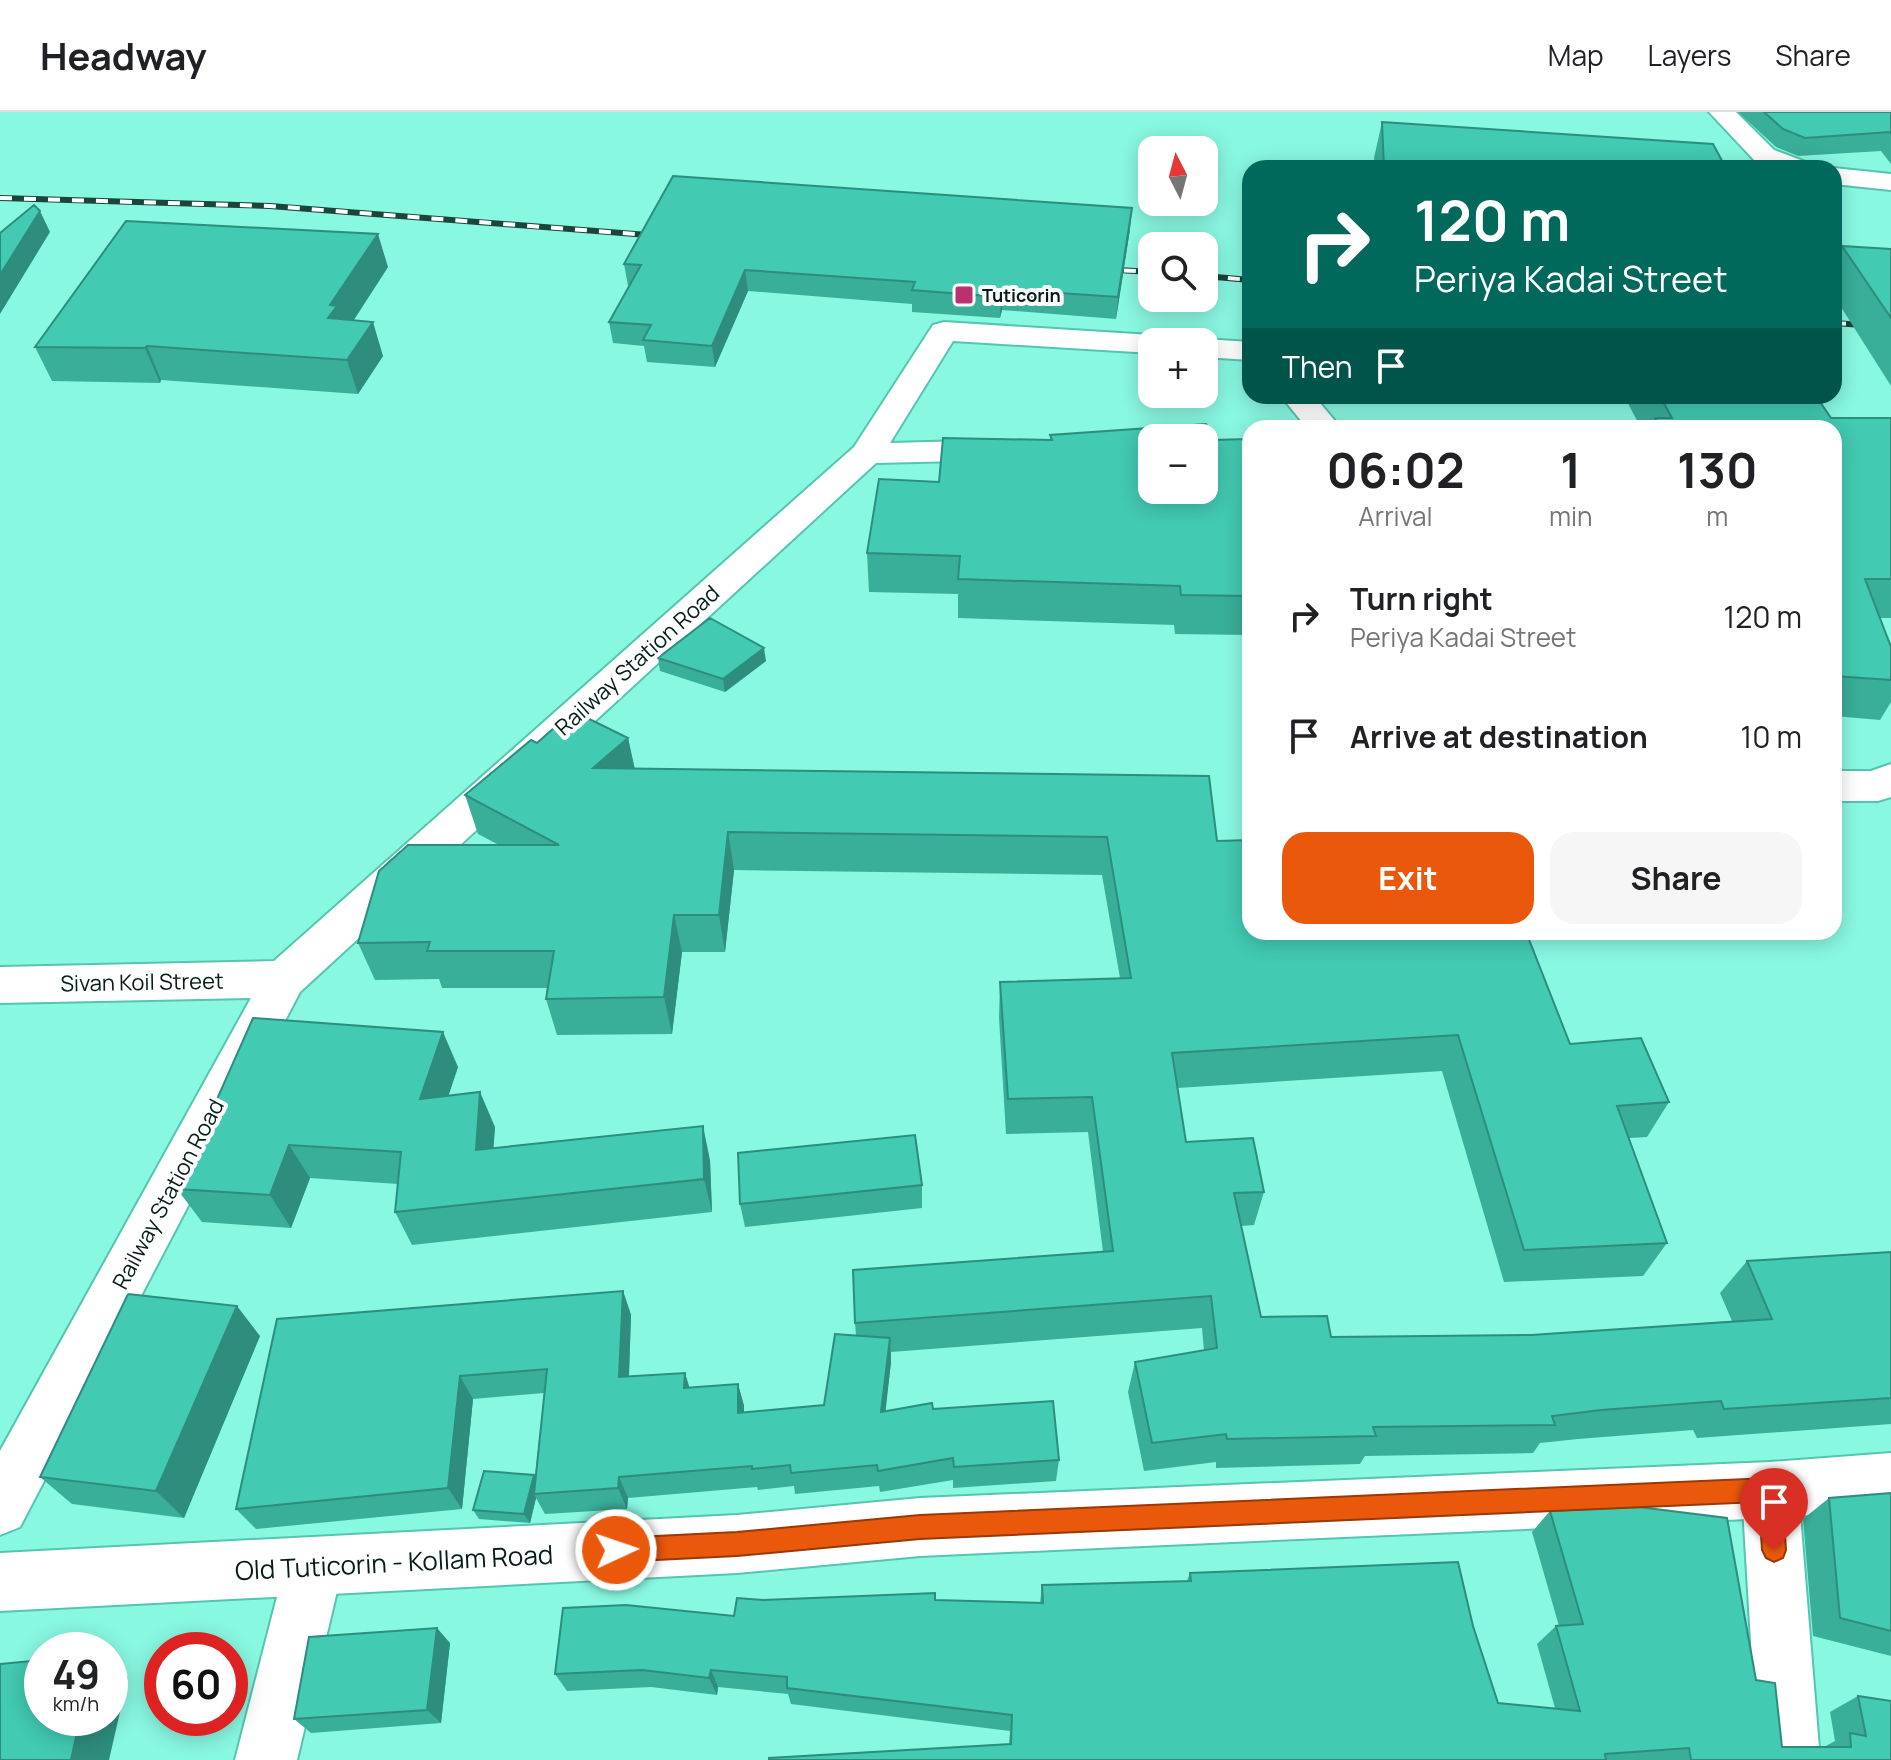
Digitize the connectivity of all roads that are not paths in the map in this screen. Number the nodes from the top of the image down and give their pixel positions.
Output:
1 (1722, 112) edge
2 (1776, 160) edge
3 (1842, 177) edge
4 (1891, 182) edge
5 (1138, 343) edge
6 (1218, 349) edge
7 (1242, 350) edge
8 (1304, 404) edge
9 (1318, 420) edge
10 (1041, 449) edge
11 (867, 453) junction
12 (1842, 787) edge
13 (1887, 793) edge
14 (284, 979) junction
15 (0, 985) edge
16 (1891, 1481) edge
17 (1770, 1490) junction
18 (0, 1507) edge
19 (314, 1566) junction
20 (0, 1582) edge
21 (266, 1760) edge
22 (1789, 1760) edge

1 - 2 street
3 - 4 street
5 - 11 street, Railway Station Road
6 - 7 street
8 - 9 street
10 - 11 street
11 - 14 street, Railway Station Road
12 - 13 street
14 - 15 street, Sivan Koil Street
14 - 18 street, Railway Station Road
16 - 17 street, Old Tuticorin - Kollam Road
17 - 19 street, Old Tuticorin - Kollam Road
17 - 22 street
19 - 20 street, Old Tuticorin - Kollam Road
19 - 21 street

